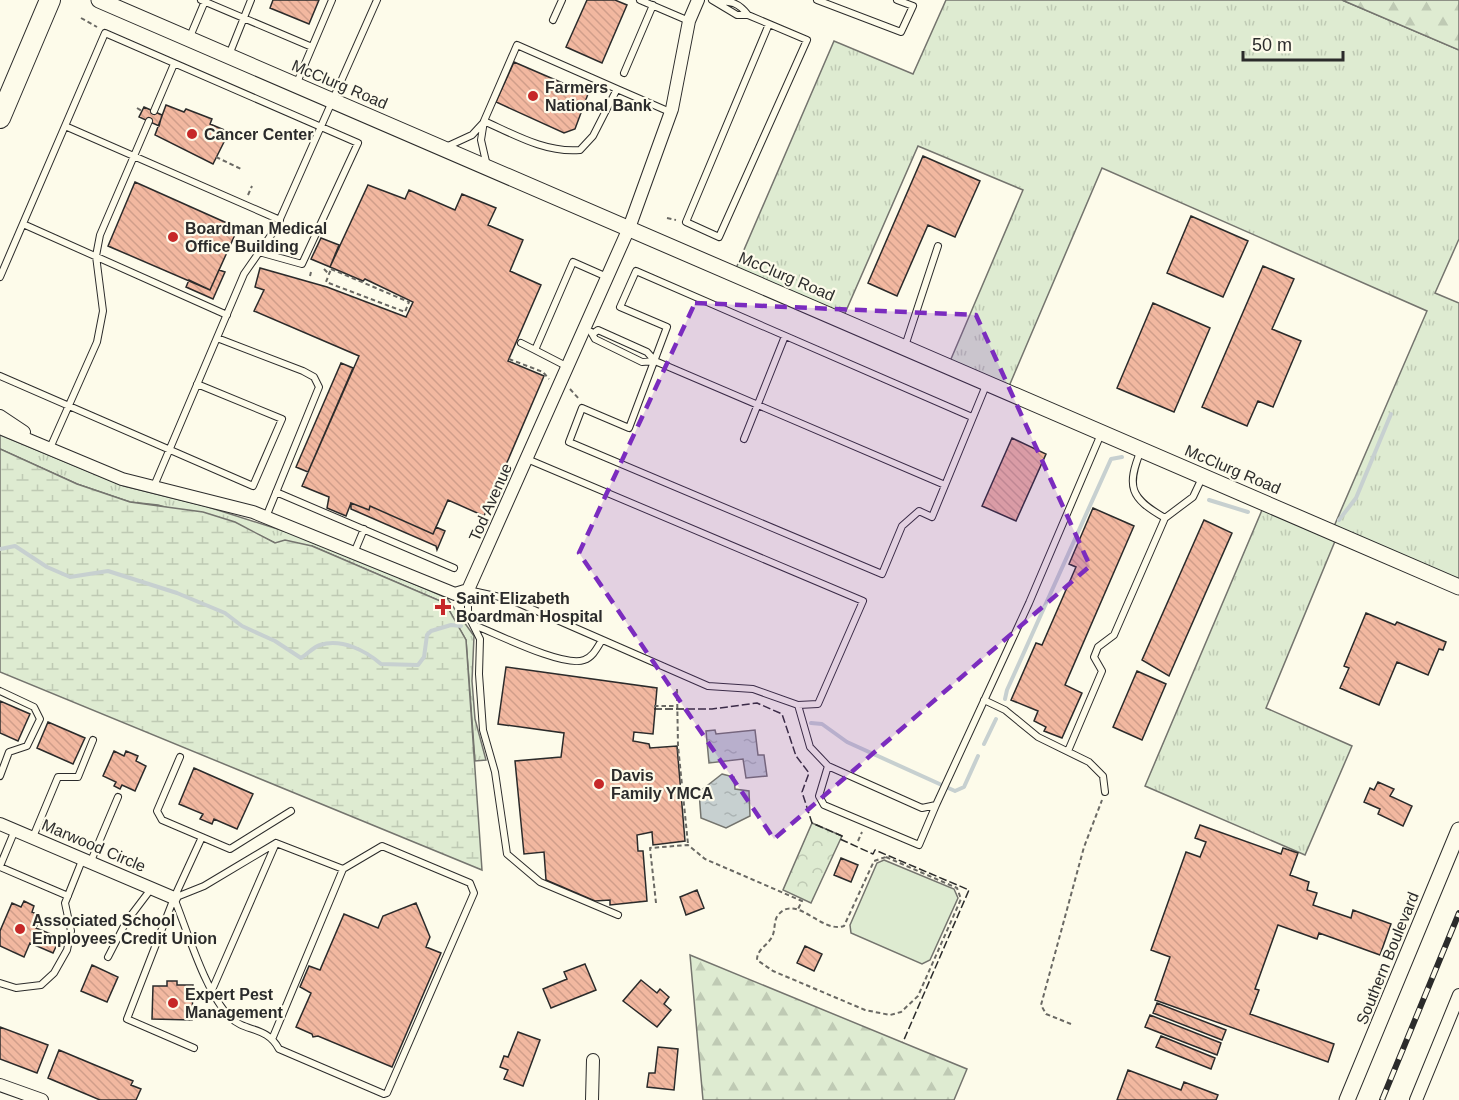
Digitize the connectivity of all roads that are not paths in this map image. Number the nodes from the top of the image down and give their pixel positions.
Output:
1 (50, 0) edge
2 (99, 0) edge
3 (251, 0) edge
4 (332, 0) edge
5 (376, 0) edge
6 (562, 0) edge
7 (640, 0) edge
8 (698, 0) edge
9 (817, 0) edge
10 (897, 0) edge
11 (203, 1) edge
12 (714, 1) edge
13 (652, 5) junction
14 (244, 17) junction
15 (553, 20) dead end
16 (689, 21) junction
17 (769, 24) junction
18 (189, 39) junction
19 (312, 47) junction
20 (229, 56) junction
21 (174, 64) junction
22 (624, 73) dead end
23 (296, 85) junction
24 (617, 88) junction
25 (333, 101) junction
26 (154, 111) dead end
27 (670, 112) junction
28 (0, 118) edge
29 (484, 121) junction
30 (149, 122) dead end
31 (65, 126) junction
32 (321, 127) junction
33 (444, 148) junction
34 (133, 157) junction
35 (487, 167) junction
36 (280, 220) junction
37 (23, 224) junction
38 (629, 228) junction
39 (938, 246) dead end
40 (259, 252) junction
41 (97, 259) junction
42 (0, 277) edge
43 (607, 277) junction
44 (226, 315) junction
45 (589, 331) junction
46 (785, 336) junction
47 (217, 338) junction
48 (520, 344) dead end
49 (905, 347) junction
50 (535, 350) junction
51 (655, 361) junction
52 (568, 367) junction
53 (0, 376) edge
54 (987, 382) junction
55 (197, 384) junction
56 (758, 404) junction
57 (69, 406) junction
58 (0, 416) edge
59 (972, 417) junction
60 (0, 428) edge
61 (1101, 432) junction
62 (744, 439) dead end
63 (45, 446) junction
64 (170, 449) junction
65 (1141, 449) junction
66 (527, 459) junction
67 (1203, 476) junction
68 (945, 485) junction
69 (154, 487) junction
70 (276, 492) junction
71 (266, 517) junction
72 (1165, 518) junction
73 (364, 529) junction
74 (354, 553) junction
75 (454, 568) dead end
76 (1459, 586) edge
77 (468, 590) junction
78 (473, 624) junction
79 (602, 640) junction
80 (0, 691) edge
81 (984, 700) junction
82 (798, 705) junction
83 (93, 740) dead end
84 (1068, 751) junction
85 (180, 757) dead end
86 (828, 766) junction
87 (0, 776) edge
88 (1105, 792) road end
89 (118, 797) dead end
90 (936, 805) junction
91 (291, 811) dead end
92 (0, 824) edge
93 (15, 830) junction
94 (1459, 830) edge
95 (33, 837) junction
96 (202, 837) junction
97 (276, 843) junction
98 (87, 860) junction
99 (0, 867) edge
100 (343, 869) junction
101 (151, 888) junction
102 (68, 896) junction
103 (174, 898) junction
104 (618, 915) dead end
105 (108, 957) dead end
106 (0, 983) edge
107 (212, 990) junction
108 (1459, 996) edge
109 (1455, 1014) edge
110 (273, 1037) junction
111 (194, 1048) dead end
112 (593, 1060) dead end
113 (0, 1084) edge
114 (42, 1100) edge
115 (592, 1100) edge
116 (1347, 1100) edge
117 (1416, 1100) edge

1 - 28 main road
2 - 18 street, McClurg Road
3 - 14 lane
4 - 19 lane
5 - 25 lane
6 - 15 lane
7 - 13 lane
8 - 16 street, Tod Avenue
9 - 10 lane
11 - 14 lane
11 - 18 lane
12 - 17 lane
13 - 16 lane
13 - 22 lane
14 - 19 lane
14 - 20 lane
16 - 27 street, Tod Avenue
17 - 17 lane
18 - 20 street, McClurg Road
19 - 23 lane
20 - 23 street, McClurg Road
21 - 26 lane
21 - 31 lane
21 - 32 lane
23 - 25 street, McClurg Road
24 - 27 lane
24 - 29 lane
24 - 29 lane
25 - 32 lane
25 - 33 street, McClurg Road
27 - 38 street, Tod Avenue
29 - 33 lane
29 - 35 lane
30 - 34 lane
31 - 34 lane
31 - 37 lane
32 - 36 lane
32 - 40 lane
33 - 35 street, McClurg Road
34 - 36 lane
34 - 41 lane
35 - 38 street, McClurg Road
36 - 40 lane
37 - 41 lane
37 - 42 lane
38 - 43 street, Tod Avenue
38 - 49 street, McClurg Road
39 - 49 lane
40 - 44 lane
41 - 44 lane
41 - 57 lane
43 - 45 street, Tod Avenue
43 - 50 lane
44 - 47 lane
45 - 51 lane
45 - 51 lane
45 - 52 street, Tod Avenue
46 - 51 lane
46 - 56 lane
46 - 59 lane
47 - 55 lane
47 - 70 lane
48 - 50 lane
49 - 54 street, McClurg Road
50 - 52 lane
51 - 56 lane
51 - 68 lane
52 - 66 street, Tod Avenue
53 - 57 lane
54 - 59 lane
54 - 61 street, McClurg Road
55 - 64 lane
55 - 64 lane
56 - 62 lane
56 - 68 lane
57 - 63 lane
57 - 64 lane
58 - 63 street
59 - 68 lane
60 - 63 street
61 - 65 street, McClurg Road
61 - 81 lane
63 - 69 street
64 - 69 lane
65 - 67 street, McClurg Road
65 - 72 lane
66 - 77 street, Tod Avenue
66 - 82 lane
67 - 72 lane
67 - 76 street, McClurg Road
69 - 71 street
70 - 71 lane
70 - 73 lane
71 - 74 street
72 - 84 lane
73 - 74 lane
73 - 75 lane
74 - 77 street
77 - 78 lane
77 - 79 lane
78 - 79 lane
78 - 104 lane
79 - 82 lane
80 - 87 lane
81 - 84 lane
81 - 90 lane
82 - 86 lane
83 - 95 lane
84 - 88 lane
85 - 96 lane
86 - 90 lane
86 - 90 lane
89 - 98 lane
91 - 96 lane
92 - 93 street, Marwood Circle
93 - 95 street, Marwood Circle
93 - 99 lane
94 - 116 street, Southern Boulevard
95 - 98 street, Marwood Circle
96 - 103 lane
97 - 100 lane
97 - 103 lane
97 - 107 lane
98 - 101 street, Marwood Circle
98 - 102 lane
99 - 102 lane
100 - 110 lane
100 - 110 lane
101 - 103 street, Marwood Circle
101 - 105 lane
102 - 106 lane
103 - 107 lane
103 - 111 lane
107 - 110 lane
108 - 109 street
109 - 117 street
112 - 115 street
113 - 114 street

